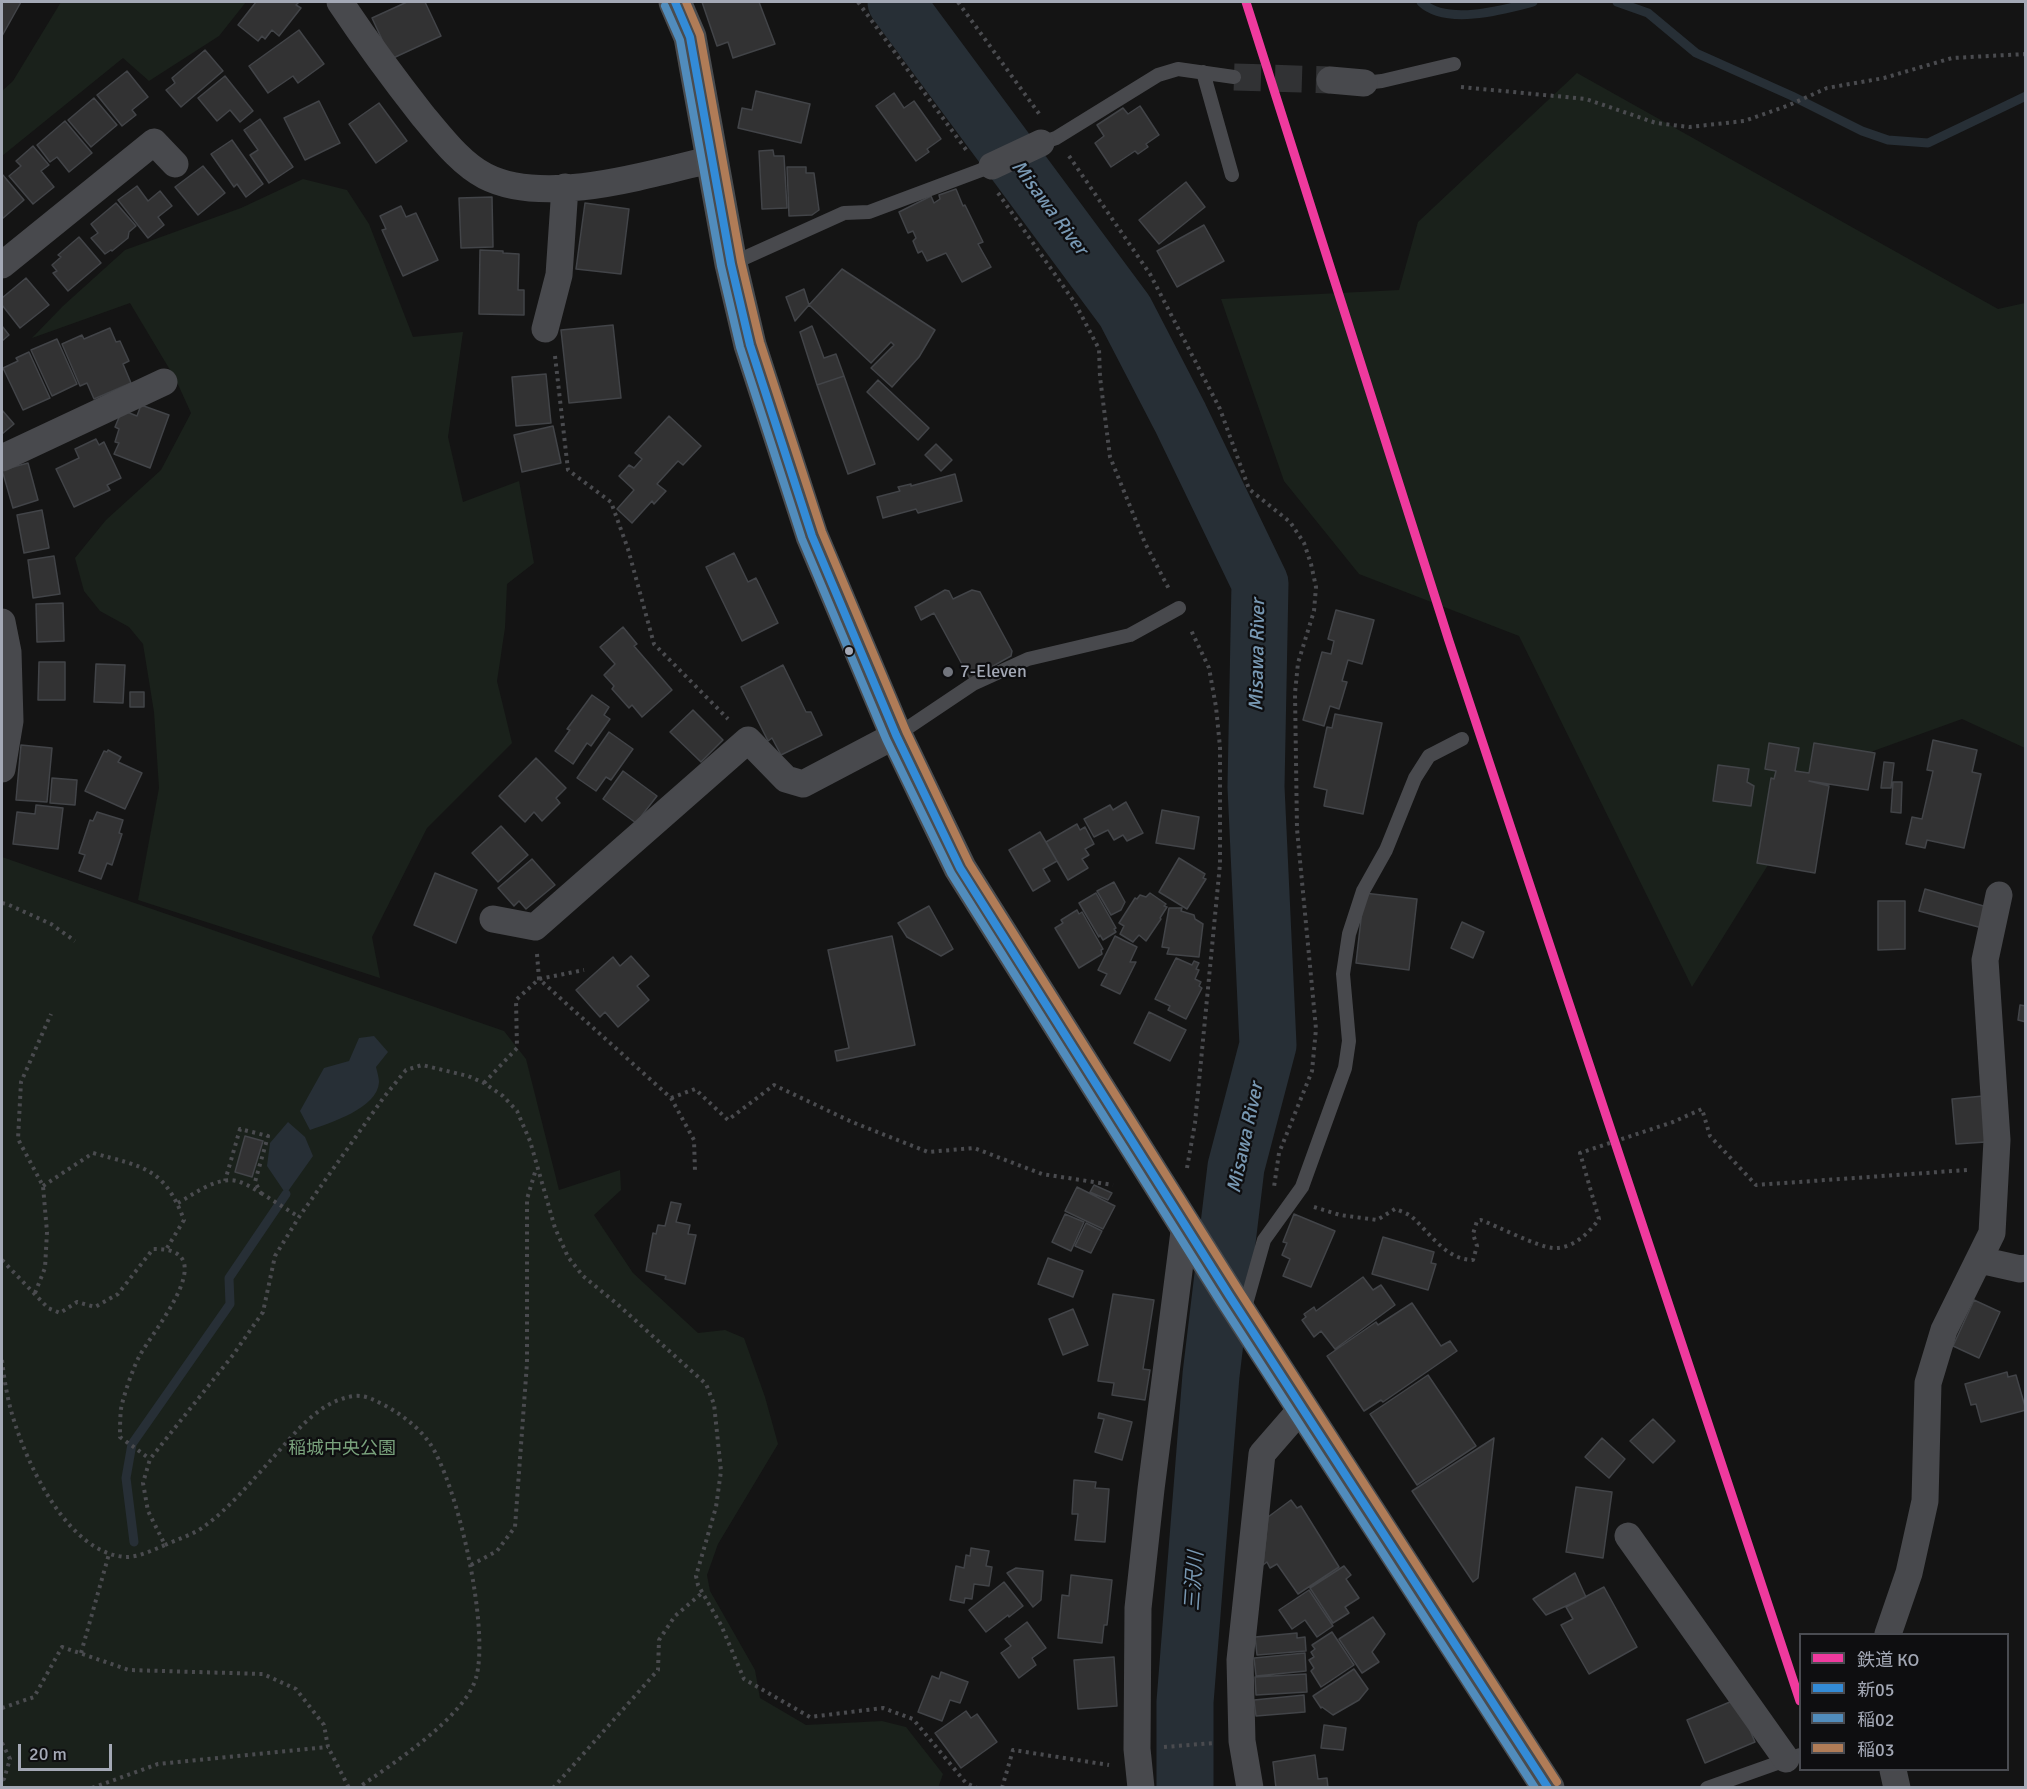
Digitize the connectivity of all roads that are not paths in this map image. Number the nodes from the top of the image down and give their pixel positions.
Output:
1 (339, 2) edge
2 (675, 2) edge
3 (1454, 64) dead end
4 (1203, 72) junction
5 (1234, 77) tunnel mouth
6 (1330, 80) tunnel mouth
7 (1364, 83) joint
8 (1048, 141) joint
9 (713, 159) junction
10 (175, 164) dead end
11 (986, 168) joint
12 (1232, 175) dead end
13 (565, 187) junction
14 (731, 264) junction
15 (2, 265) edge
16 (545, 329) road end
17 (164, 382) dead end
18 (2, 458) edge
19 (1179, 608) road end
20 (2, 622) edge
21 (896, 735) junction
22 (1462, 739) dead end
23 (2, 769) edge
24 (1999, 895) dead end
25 (494, 919) dead end
26 (1182, 1220) junction
27 (1980, 1260) junction
28 (2024, 1275) edge
29 (1236, 1306) junction
30 (1302, 1408) junction
31 (1628, 1536) dead end
32 (1889, 1633) edge
33 (1793, 1757) edge
34 (1893, 1771) edge
35 (1139, 1772) edge
36 (1250, 1788) edge
37 (1548, 1788) edge
38 (1707, 1788) edge
39 (1897, 1788) edge

1 - 13 street
2 - 9 main road
3 - 7 lane
4 - 5 lane
4 - 8 lane
4 - 12 lane
6 - 7 street
8 - 11 street
9 - 13 street
9 - 14 main road
10 - 15 street
11 - 14 lane
13 - 16 street
14 - 21 main road
17 - 18 street
19 - 21 lane
20 - 23 street
21 - 25 street
21 - 26 main road
22 - 29 lane
24 - 27 street
26 - 29 main road
26 - 35 street
27 - 28 street
27 - 32 street
29 - 30 main road
30 - 36 street
30 - 37 main road
31 - 33 street
33 - 38 lane
34 - 39 street

